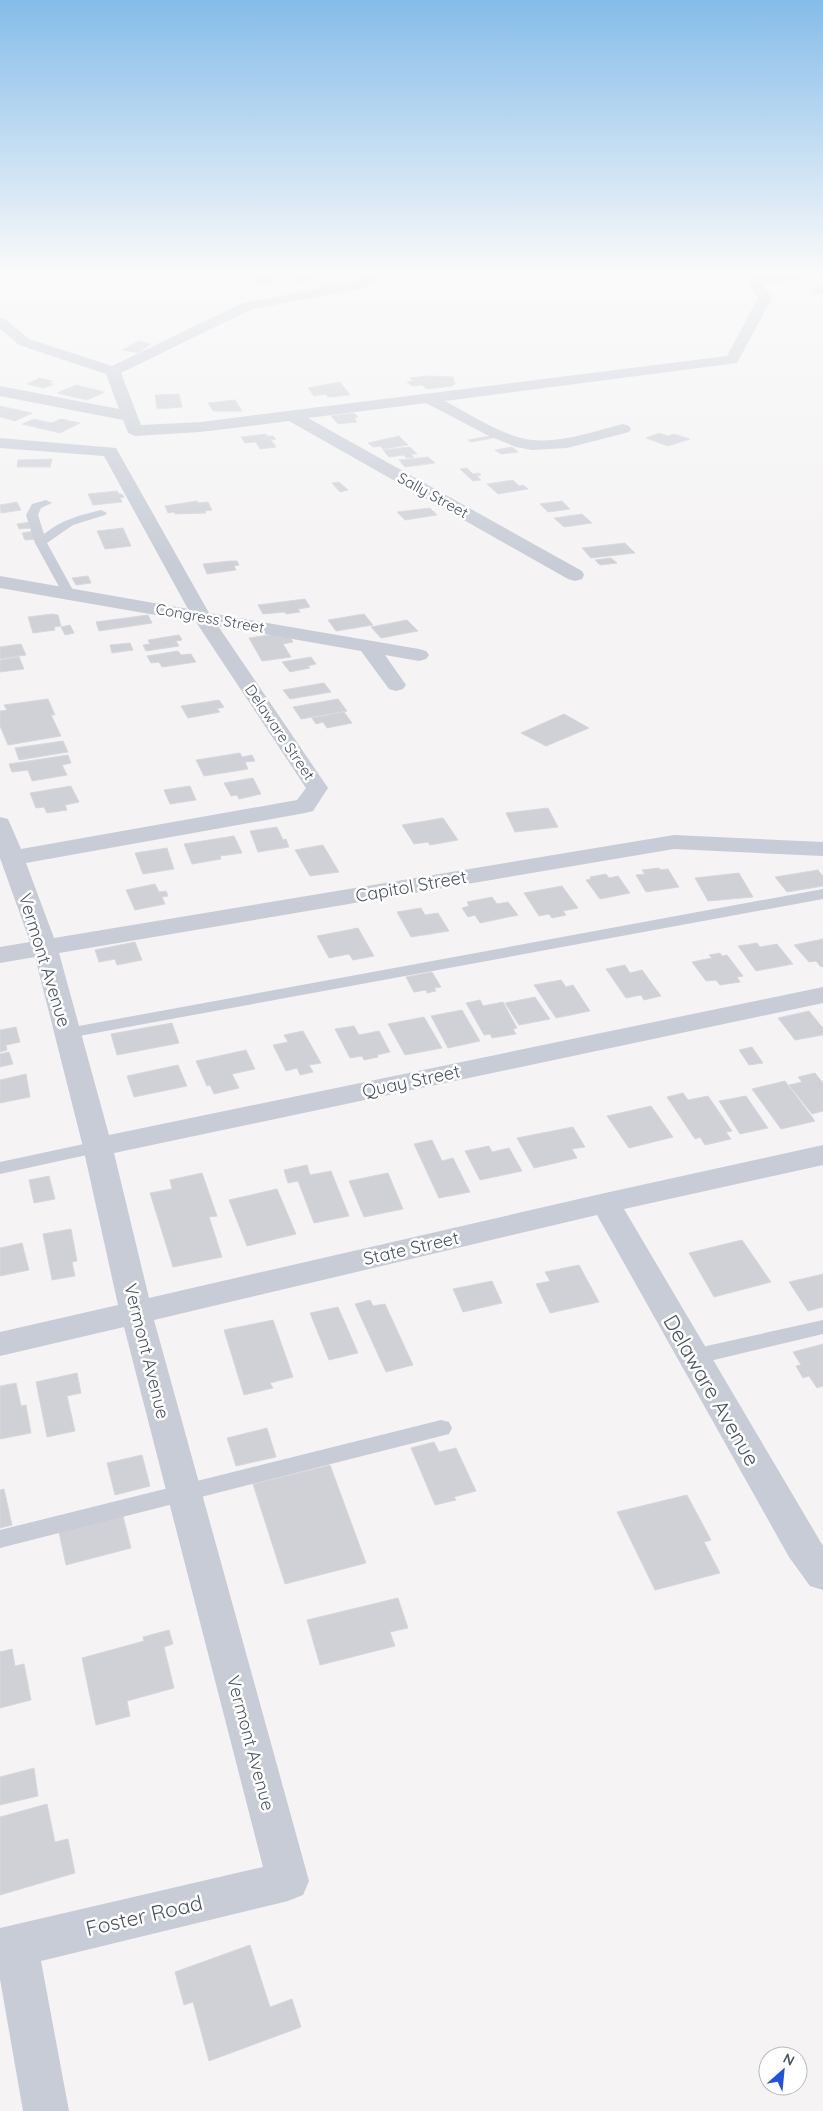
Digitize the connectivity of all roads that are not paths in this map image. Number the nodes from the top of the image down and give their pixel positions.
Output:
1 (106, 369) edge
2 (119, 369) edge
3 (664, 369) edge
4 (114, 371) junction
5 (0, 391) edge
6 (427, 398) junction
7 (290, 415) junction
8 (132, 423) junction
9 (623, 429) dead end
10 (0, 443) edge
11 (110, 452) junction
12 (46, 503) dead end
13 (101, 513) dead end
14 (41, 542) junction
15 (575, 575) dead end
16 (0, 582) edge
17 (69, 594) junction
18 (202, 617) junction
19 (367, 645) junction
20 (419, 655) dead end
21 (396, 686) dead end
22 (0, 824) edge
23 (823, 849) edge
24 (12, 858) junction
25 (823, 894) edge
26 (45, 948) junction
27 (0, 955) edge
28 (823, 996) edge
29 (68, 1033) junction
30 (98, 1147) junction
31 (823, 1155) edge
32 (0, 1168) edge
33 (605, 1203) junction
34 (136, 1312) junction
35 (823, 1326) edge
36 (0, 1344) edge
37 (693, 1357) junction
38 (440, 1428) dead end
39 (184, 1493) junction
40 (0, 1539) edge
41 (823, 1575) edge
42 (288, 1881) joint
43 (8, 1947) edge
44 (46, 2111) edge

1 - 4 street
2 - 4 street
3 - 6 street
4 - 8 street
5 - 8 street
6 - 7 street
6 - 9 street
7 - 8 street
7 - 15 street, Sally Street
8 - 11 street
10 - 11 street
11 - 18 street, Delaware Street
12 - 14 lane
13 - 14 lane
14 - 17 lane
16 - 17 street, Congress Street
17 - 18 street, Congress Street
18 - 19 street, Congress Street
18 - 24 street, Delaware Street
19 - 20 street, Congress Street
19 - 21 street
22 - 24 street, Vermont Avenue
23 - 26 street, Capitol Street
24 - 26 street, Vermont Avenue
25 - 29 lane
26 - 27 street, Capitol Street
26 - 29 street, Vermont Avenue
28 - 30 street, Quay Street
29 - 30 street, Vermont Avenue
30 - 32 lane, Quay Street
30 - 34 street, Vermont Avenue
31 - 33 street, State Street
33 - 34 street, State Street
33 - 37 street, Delaware Avenue
34 - 36 street, State Street
34 - 39 street, Vermont Avenue
35 - 37 lane
37 - 41 street, Delaware Avenue
38 - 39 lane
39 - 40 lane
39 - 42 street, Vermont Avenue
42 - 43 street, Foster Road
43 - 44 street

